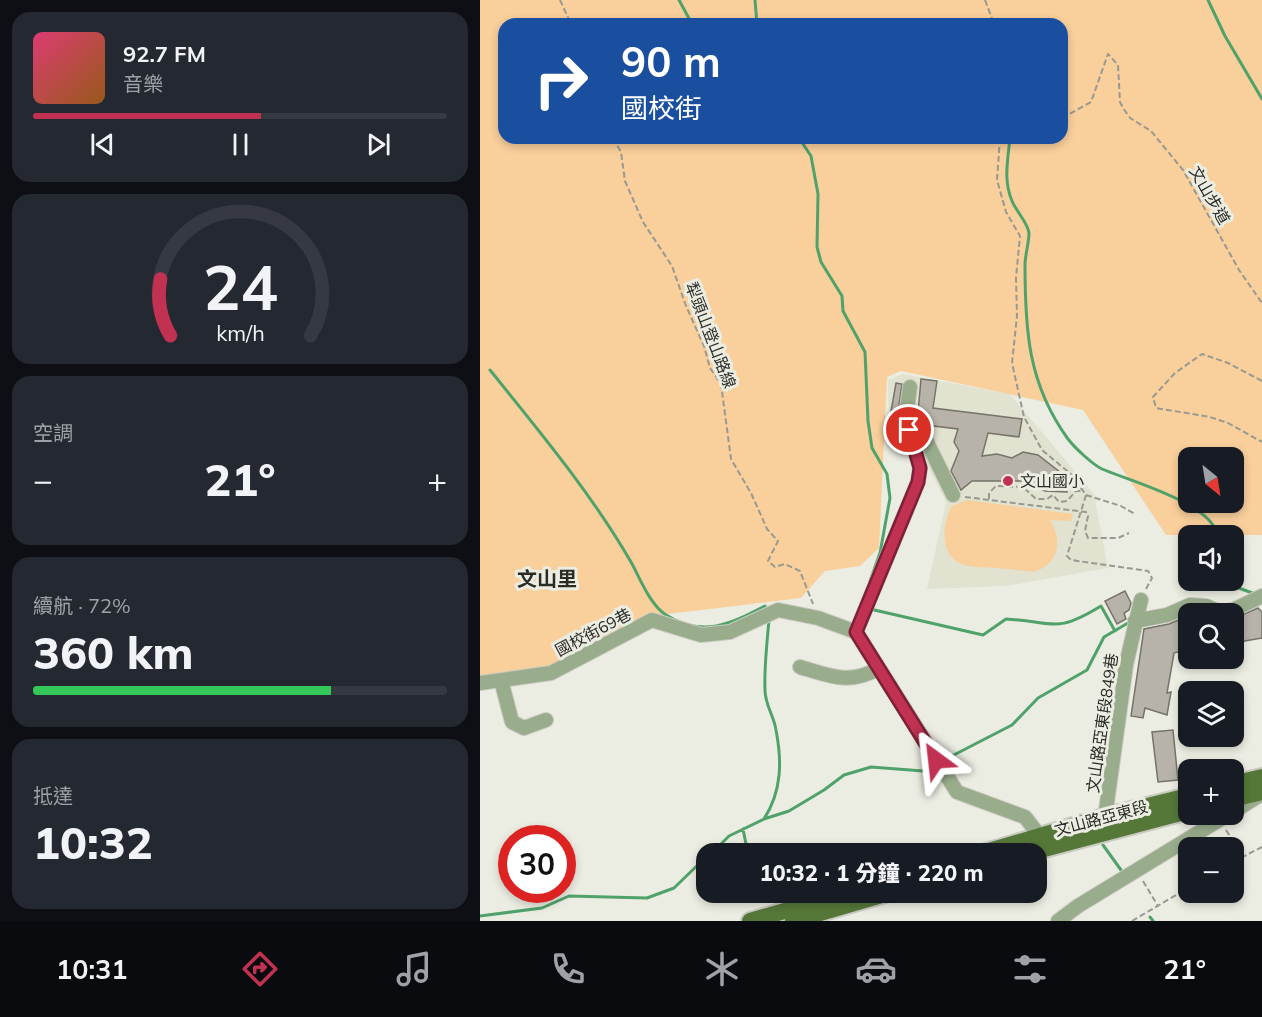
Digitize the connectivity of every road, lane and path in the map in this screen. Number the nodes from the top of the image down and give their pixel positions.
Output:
1 (560, 0) edge
2 (986, 0) edge
3 (568, 18) edge
4 (992, 18) edge
5 (1068, 115) edge
6 (617, 144) edge
7 (1000, 144) edge
8 (1262, 303) edge
9 (1262, 381) edge
10 (910, 387) dead end
11 (909, 430) junction
12 (1262, 442) edge
13 (1083, 491) junction
14 (953, 495) joint
15 (1086, 495) junction
16 (989, 499) junction
17 (1059, 502) junction
18 (1058, 508) junction
19 (1080, 511) junction
20 (1135, 514) dead end
21 (1129, 533) dead end
22 (1262, 596) edge
23 (1141, 600) joint
24 (818, 618) junction
25 (1135, 621) junction
26 (856, 632) junction
27 (800, 667) dead end
28 (878, 669) junction
29 (501, 680) junction
30 (480, 683) edge
31 (546, 720) dead end
32 (1262, 777) edge
33 (1244, 781) edge
34 (1262, 793) edge
35 (1244, 797) edge
36 (1178, 799) edge
37 (1244, 805) edge
38 (1178, 813) edge
39 (1109, 823) junction
40 (1211, 825) edge
41 (1041, 841) junction
42 (1031, 843) edge
43 (1038, 843) edge
44 (1262, 847) edge
45 (1244, 856) edge
46 (1136, 871) junction
47 (1178, 894) edge
48 (812, 903) edge
49 (854, 903) edge
50 (1158, 906) junction
51 (750, 921) edge
52 (793, 921) edge
53 (1058, 921) edge
54 (1132, 921) edge

1 - 3 path
2 - 4 path
5 - 8 path, 文山步道
6 - 24 path, 犁頭山登山路線
7 - 13 path
9 - 12 path
10 - 11 street
11 - 14 street
11 - 26 street
13 - 15 path
13 - 17 path
14 - 16 path
15 - 19 path
15 - 20 path
16 - 17 path
16 - 18 path
17 - 18 path
18 - 19 path
19 - 21 path
19 - 23 path
22 - 25 street
23 - 25 street, 文山路亞東段849巷
24 - 26 street, 國校街69巷
24 - 29 street, 國校街69巷
25 - 39 street, 文山路亞東段849巷
26 - 28 street
27 - 28 street
28 - 41 street
29 - 30 street, 國校街69巷
29 - 31 street
32 - 33 main road
34 - 35 main road
34 - 37 street
36 - 39 main road, 文山路亞東段
38 - 39 main road, 文山路亞東段
39 - 41 main road, 文山路亞東段
40 - 46 street
41 - 42 main road, 文山路亞東段
41 - 43 main road, 文山路亞東段
44 - 45 path
46 - 50 path
46 - 53 street
47 - 50 path
48 - 51 main road
49 - 52 main road
50 - 54 path

